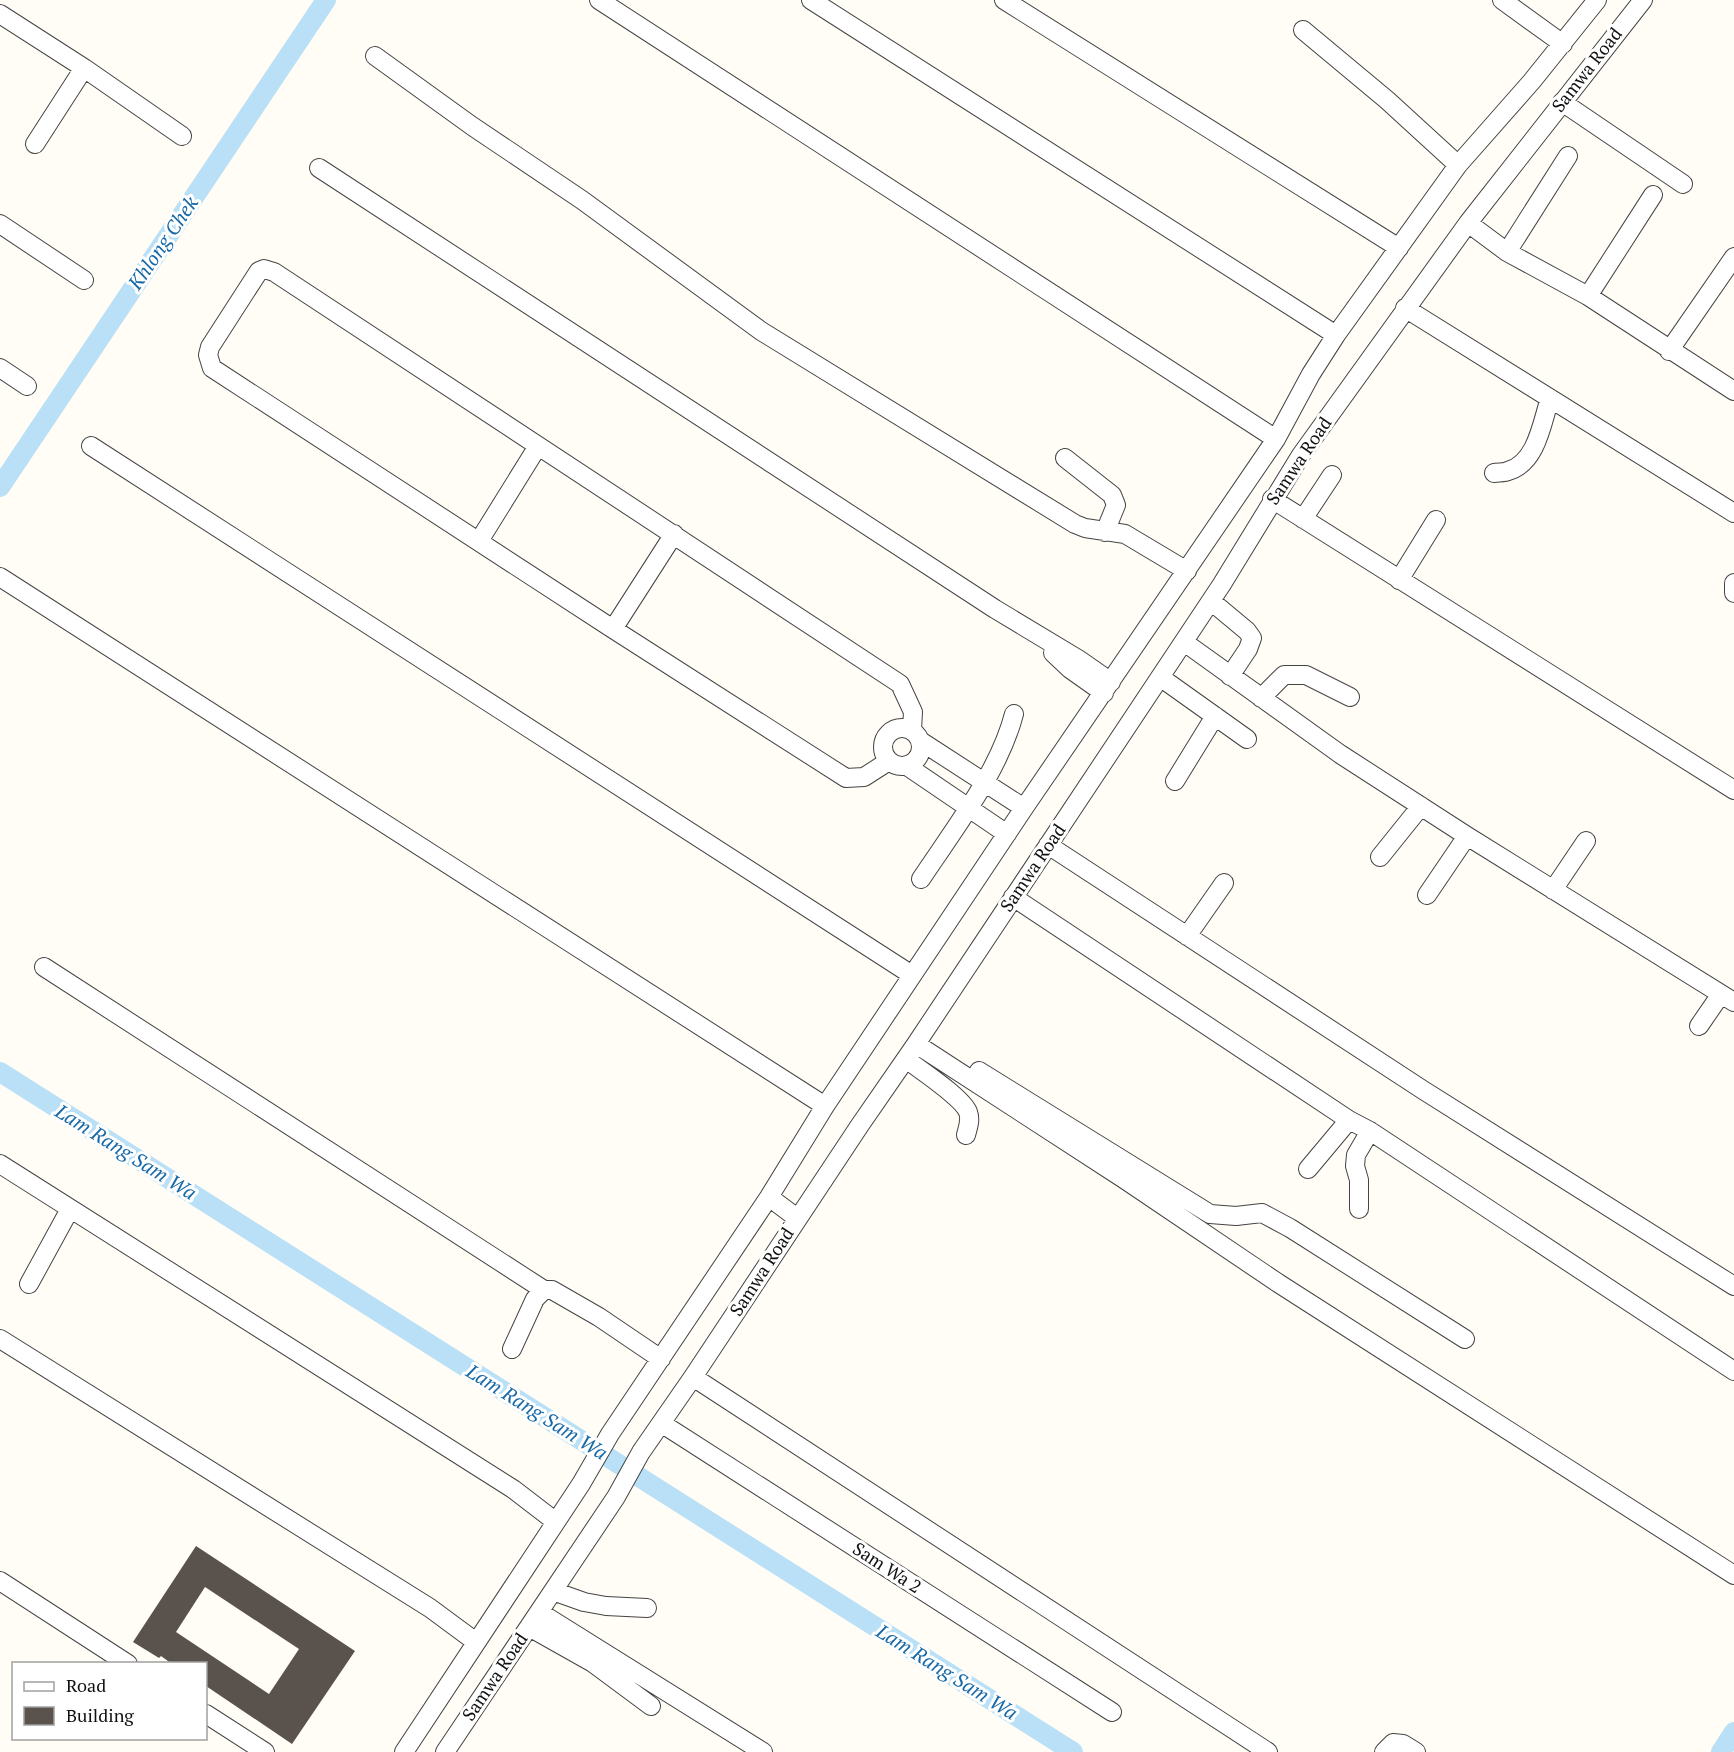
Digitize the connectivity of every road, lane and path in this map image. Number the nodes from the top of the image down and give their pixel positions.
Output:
1 (599, 0) edge
2 (811, 0) edge
3 (1004, 0) edge
4 (1502, 0) edge
5 (1597, 0) edge
6 (1637, 2) edge
7 (0, 14) edge
8 (1303, 30) dead end
9 (1563, 44) junction
10 (375, 56) dead end
11 (84, 68) junction
12 (1562, 102) junction
13 (182, 136) dead end
14 (35, 144) dead end
15 (1569, 156) dead end
16 (1458, 165) junction
17 (319, 168) dead end
18 (1683, 184) dead end
19 (1653, 195) dead end
20 (1468, 223) junction
21 (0, 224) edge
22 (1400, 248) junction
23 (1507, 252) junction
24 (1734, 256) edge
25 (84, 280) dead end
26 (1588, 296) junction
27 (1405, 308) junction
28 (1336, 335) junction
29 (1669, 351) junction
30 (0, 368) edge
31 (27, 387) dead end
32 (1734, 391) edge
33 (1550, 398) junction
34 (1276, 439) junction
35 (91, 446) dead end
36 (538, 446) junction
37 (1065, 458) dead end
38 (1494, 473) dead end
39 (1332, 475) dead end
40 (1272, 499) junction
41 (1734, 513) edge
42 (1303, 519) junction
43 (1436, 520) dead end
44 (1105, 532) junction
45 (674, 534) junction
46 (479, 541) junction
47 (1187, 571) junction
48 (0, 578) edge
49 (1399, 580) junction
50 (1734, 583) edge
51 (1734, 593) edge
52 (1211, 601) junction
53 (613, 629) junction
54 (1184, 642) junction
55 (1230, 676) junction
56 (1160, 677) junction
57 (1107, 687) junction
58 (1350, 697) dead end
59 (1261, 698) junction
60 (1014, 714) dead end
61 (1215, 716) junction
62 (917, 736) junction
63 (1247, 739) dead end
64 (889, 761) junction
65 (907, 766) junction
66 (1175, 781) dead end
67 (983, 782) junction
68 (1734, 790) edge
69 (1421, 806) junction
70 (968, 808) junction
71 (1024, 808) junction
72 (1007, 834) junction
73 (1467, 836) junction
74 (1586, 842) dead end
75 (1048, 845) junction
76 (1380, 857) dead end
77 (921, 879) dead end
78 (1224, 883) dead end
79 (1553, 890) junction
80 (1426, 895) dead end
81 (1013, 897) junction
82 (1187, 936) junction
83 (44, 967) dead end
84 (912, 975) junction
85 (1727, 998) edge
86 (1699, 1026) dead end
87 (914, 1046) junction
88 (825, 1106) junction
89 (1349, 1120) junction
90 (1370, 1131) junction
91 (966, 1135) dead end
92 (0, 1164) edge
93 (1308, 1169) dead end
94 (769, 1197) junction
95 (70, 1209) junction
96 (1359, 1209) dead end
97 (797, 1218) junction
98 (29, 1284) dead end
99 (1734, 1286) edge
100 (544, 1290) junction
101 (0, 1339) edge
102 (1465, 1339) dead end
103 (512, 1349) dead end
104 (661, 1359) junction
105 (1734, 1371) edge
106 (693, 1377) junction
107 (661, 1423) junction
108 (556, 1522) junction
109 (1734, 1575) edge
110 (0, 1581) edge
111 (553, 1592) junction
112 (647, 1608) dead end
113 (534, 1619) junction
114 (476, 1642) junction
115 (125, 1662) edge
116 (651, 1706) dead end
117 (1112, 1712) dead end
118 (207, 1715) edge
119 (265, 1752) edge
120 (404, 1752) edge
121 (446, 1752) edge
122 (763, 1752) edge
123 (1268, 1752) edge
124 (1384, 1752) edge
125 (1416, 1752) edge

1 - 34 street
2 - 28 street
3 - 22 street
4 - 9 street
5 - 9 street, Samwa Road
6 - 12 street, Samwa Road
7 - 11 street
8 - 16 street
9 - 16 street, Samwa Road
10 - 44 street
11 - 13 street
11 - 14 street
12 - 18 street
12 - 20 street, Samwa Road
15 - 23 street
16 - 22 street, Samwa Road
17 - 57 street
19 - 26 street
20 - 23 street
20 - 27 street, Samwa Road
21 - 25 street
22 - 28 street, Samwa Road
23 - 26 street
24 - 29 street
26 - 29 street
27 - 33 street
27 - 40 street, Samwa Road
28 - 34 street, Samwa Road
29 - 32 street
30 - 31 street
33 - 38 street
33 - 41 street
34 - 47 street, Samwa Road
35 - 84 street
36 - 45 street
36 - 46 street
36 - 46 street
37 - 44 street
39 - 42 street
40 - 42 street
40 - 52 street, Samwa Road
42 - 49 street
43 - 49 street
44 - 47 street
45 - 53 street
45 - 62 street
46 - 53 street
47 - 57 street, Samwa Road
48 - 88 street
49 - 68 street
50 - 51 street
52 - 54 street, Samwa Road
52 - 55 street
53 - 64 street
54 - 55 street
54 - 56 street, Samwa Road
55 - 59 street
56 - 61 street
56 - 75 street, Samwa Road
57 - 71 street, Samwa Road
58 - 59 street
59 - 69 street
60 - 67 street
61 - 63 street
61 - 66 street
62 - 64 street
62 - 65 street
62 - 67 street
64 - 65 street
65 - 70 street
67 - 70 street
67 - 71 street
69 - 73 street
69 - 76 street
70 - 72 street
70 - 77 street
71 - 72 street, Samwa Road
72 - 84 street, Samwa Road
73 - 79 street
73 - 80 street
74 - 79 street
75 - 81 street, Samwa Road
75 - 82 street
78 - 82 street
79 - 85 street
81 - 87 street, Samwa Road
81 - 89 street
82 - 99 street
83 - 100 street
84 - 88 street, Samwa Road
85 - 86 street
87 - 91 street
87 - 97 street, Samwa Road
87 - 102 street
87 - 109 street
88 - 94 street, Samwa Road
89 - 90 street
89 - 93 street
90 - 96 street
90 - 105 street
92 - 95 street
94 - 97 street
94 - 104 street, Samwa Road
95 - 98 street
95 - 108 street
97 - 106 street, Samwa Road
100 - 103 street
100 - 104 street
101 - 114 street
104 - 108 street, Samwa Road
106 - 107 street, Samwa Road
106 - 123 street
107 - 111 street, Samwa Road
107 - 117 street, Sam Wa 2
108 - 114 street, Samwa Road
110 - 115 street
111 - 112 street
111 - 113 street, Samwa Road
113 - 116 street
113 - 121 street, Samwa Road
113 - 122 street
114 - 120 street, Samwa Road
118 - 119 street
124 - 125 street

